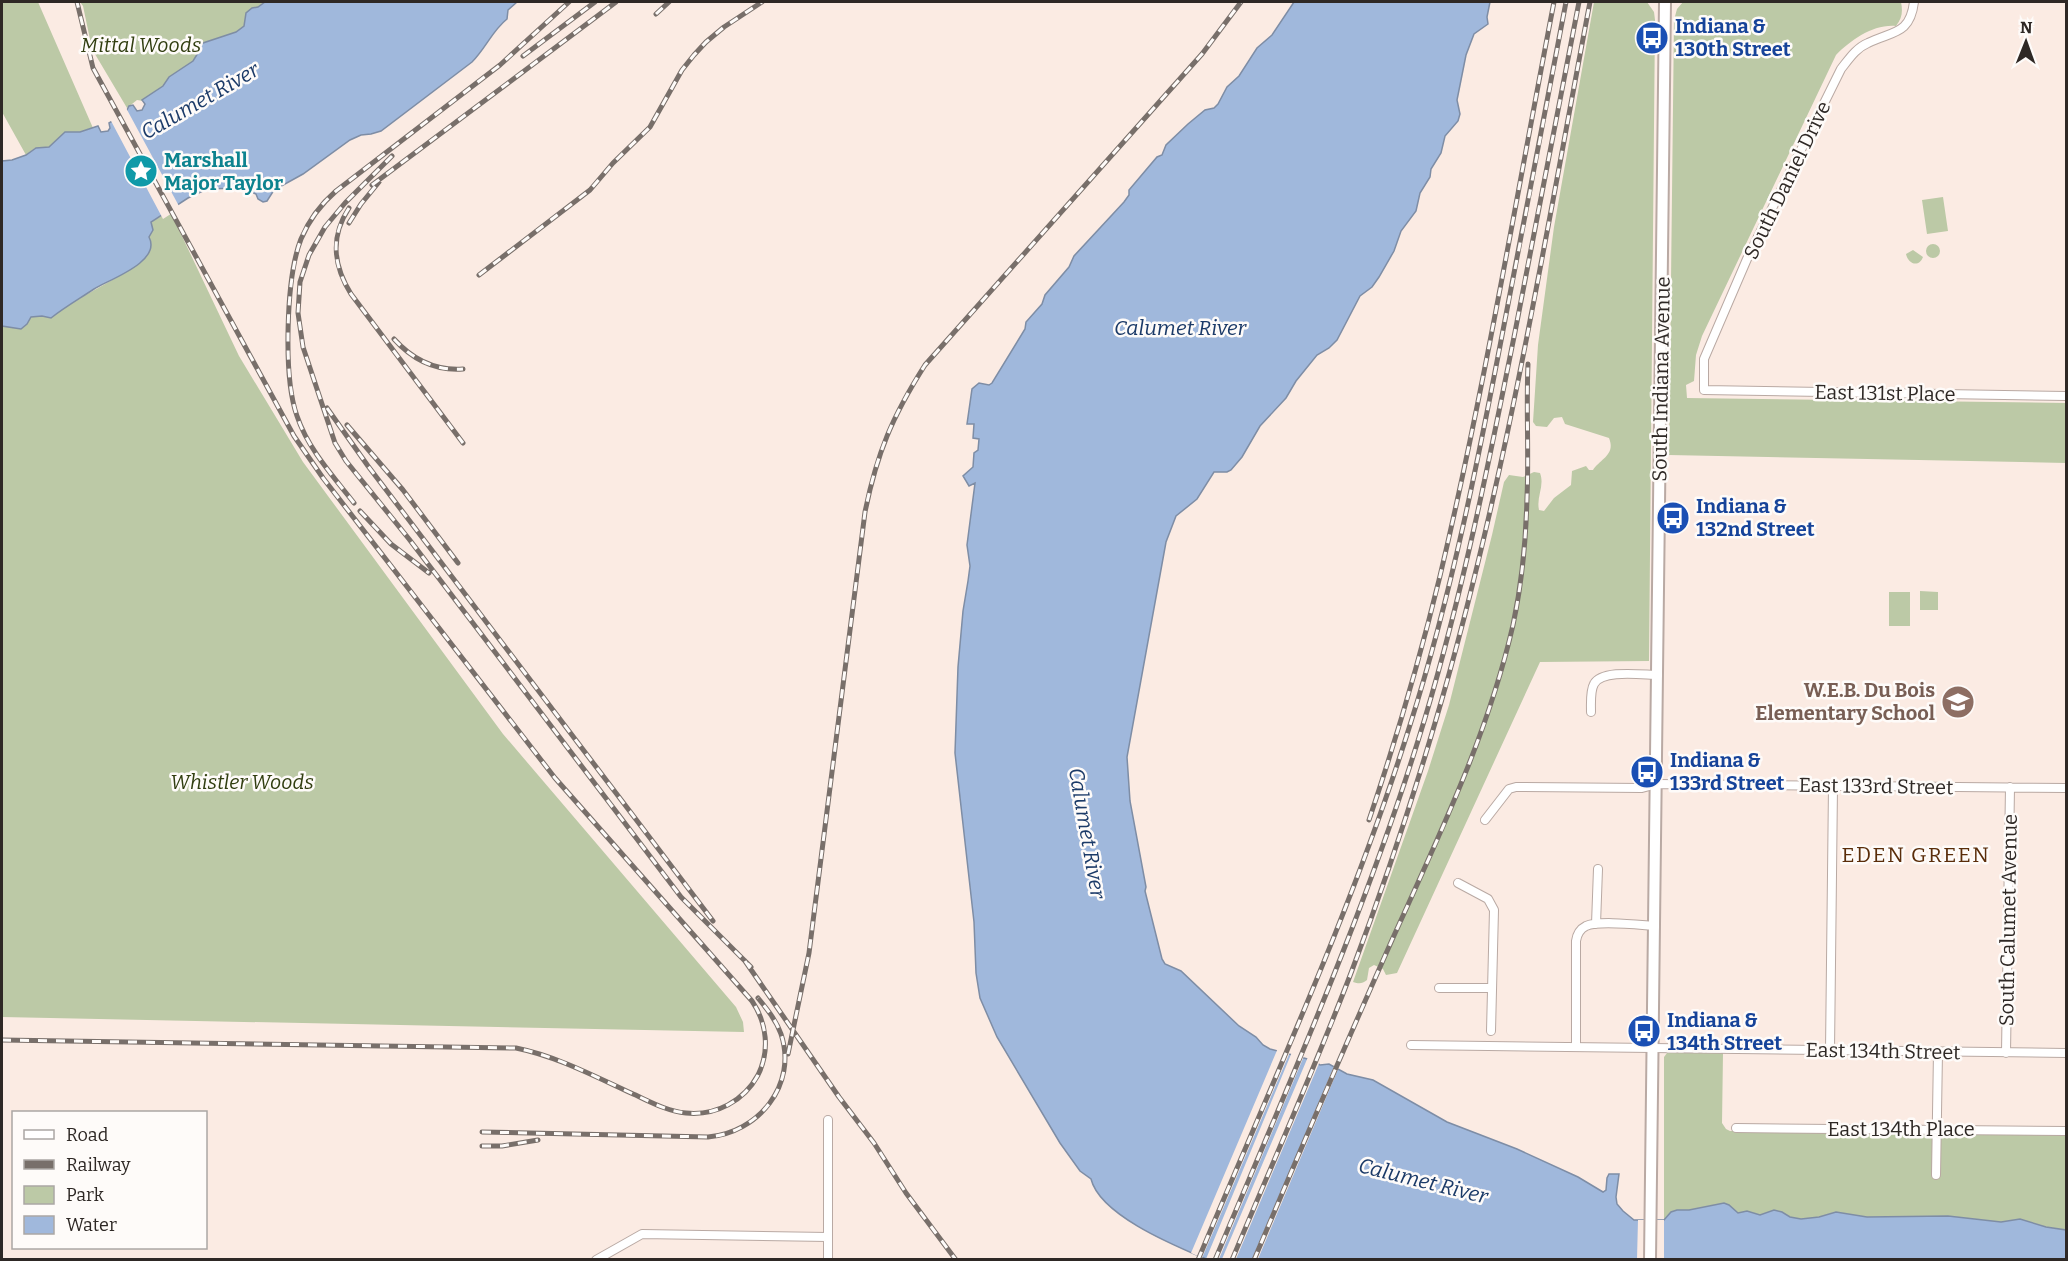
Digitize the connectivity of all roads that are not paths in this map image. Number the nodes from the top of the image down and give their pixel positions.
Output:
1 (1665, 2) edge
2 (1914, 2) edge
3 (1704, 390) joint
4 (2067, 396) edge
5 (1658, 675) junction
6 (1591, 712) dead end
7 (1657, 784) junction
8 (1833, 786) junction
9 (2010, 787) junction
10 (2067, 788) edge
11 (1485, 820) dead end
12 (1598, 869) dead end
13 (1458, 883) dead end
14 (1596, 924) junction
15 (1655, 926) junction
16 (1439, 988) dead end
17 (1492, 988) junction
18 (1491, 1031) dead end
19 (1411, 1045) dead end
20 (1576, 1047) junction
21 (1654, 1049) junction
22 (1830, 1051) junction
23 (1938, 1052) junction
24 (2006, 1053) junction
25 (2067, 1053) edge
26 (828, 1120) dead end
27 (1736, 1128) dead end
28 (1936, 1130) junction
29 (2067, 1131) edge
30 (1936, 1175) dead end
31 (828, 1237) junction
32 (596, 1260) edge
33 (828, 1260) edge
34 (1650, 1260) edge

1 - 5 main road, South Indiana Avenue
2 - 3 street, South Daniel Drive
3 - 4 street, East 131st Place
5 - 6 street
5 - 7 main road, South Indiana Avenue
7 - 8 street, East 133rd Street
7 - 11 street, East 133rd Street
7 - 15 main road, South Indiana Avenue
8 - 9 street, East 133rd Street
8 - 22 street
9 - 10 street, East 133rd Street
9 - 24 street, South Calumet Avenue
12 - 14 street
13 - 17 street
14 - 15 street
14 - 20 street
15 - 21 main road, South Indiana Avenue
16 - 17 street
17 - 18 street
19 - 20 street, East 134th Street
20 - 21 street, East 134th Street
21 - 22 street, East 134th Street
21 - 34 main road, South Indiana Avenue
22 - 23 street, East 134th Street
23 - 24 street, East 134th Street
23 - 28 street
24 - 25 street, East 134th Street
26 - 31 street
27 - 28 street, East 134th Place
28 - 29 street, East 134th Place
28 - 30 street
31 - 32 street
31 - 33 street

